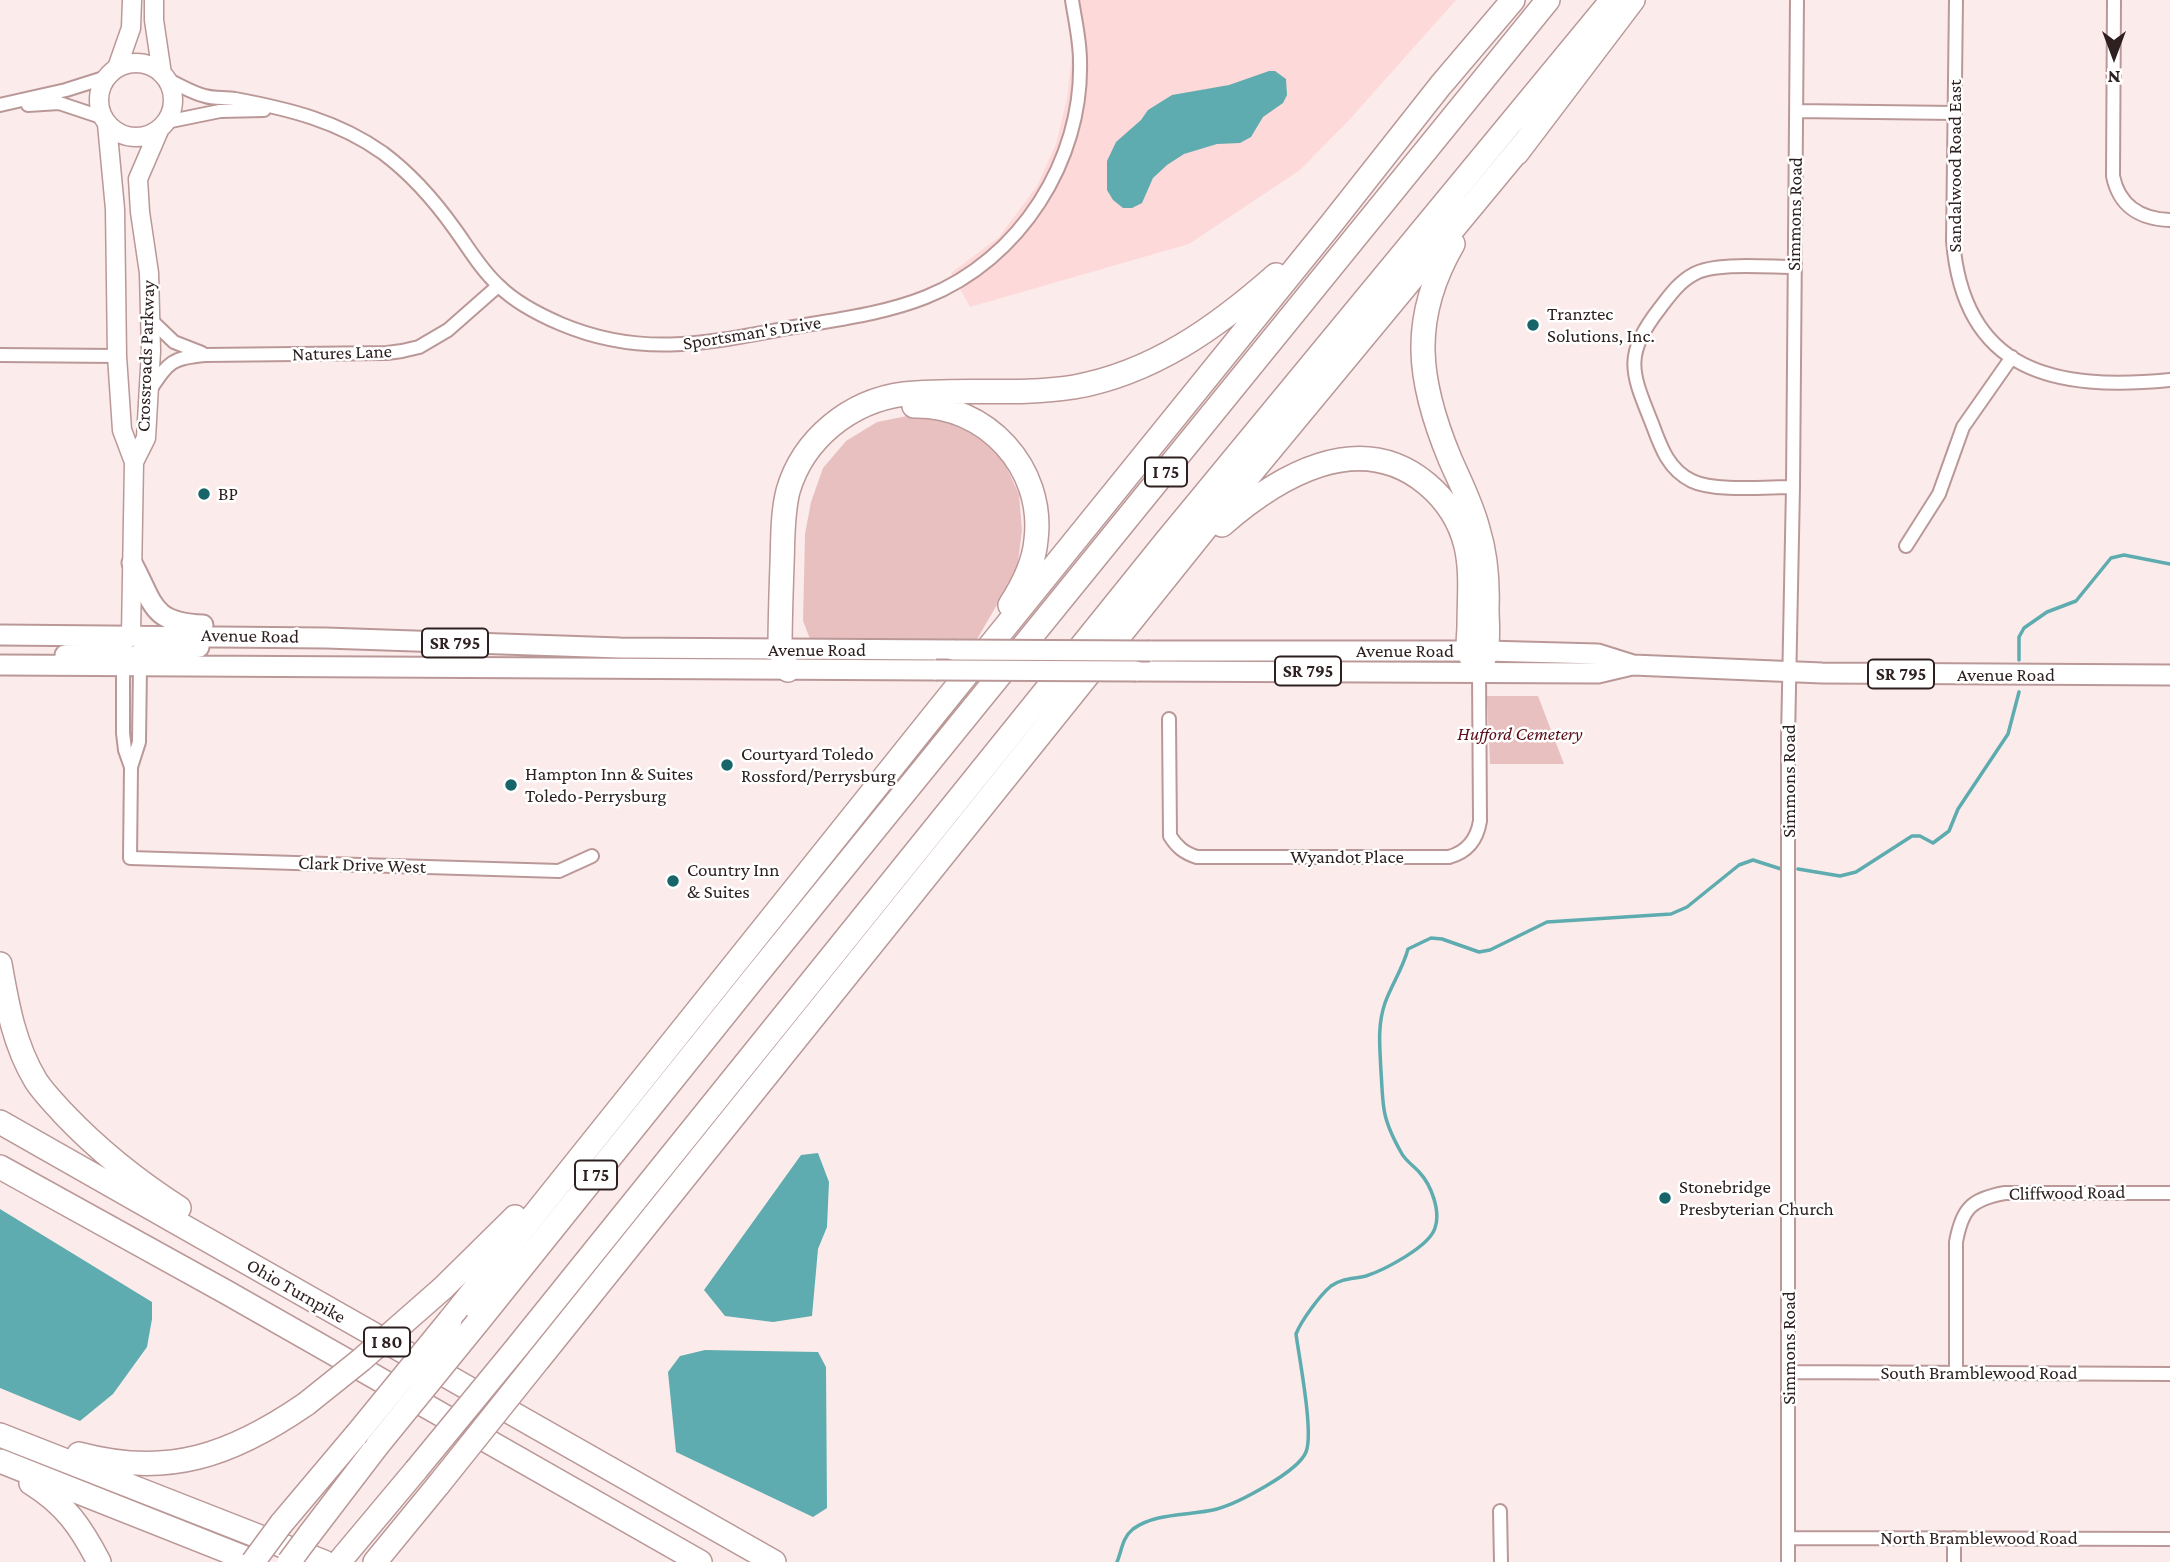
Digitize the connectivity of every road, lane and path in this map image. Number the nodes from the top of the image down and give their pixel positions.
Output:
1 (132, 0) edge
2 (154, 0) edge
3 (1072, 0) edge
4 (1513, 0) edge
5 (1548, 0) edge
6 (1612, 0) edge
7 (1633, 0) edge
8 (1797, 0) edge
9 (1956, 0) edge
10 (2114, 0) edge
11 (112, 73) junction
12 (164, 76) junction
13 (0, 105) edge
14 (1796, 111) junction
15 (299, 112) junction
16 (1955, 113) junction
17 (106, 121) junction
18 (163, 125) junction
19 (1525, 142) junction
20 (2170, 220) edge
21 (1332, 223) junction
22 (1794, 267) junction
23 (498, 286) junction
24 (150, 319) junction
25 (0, 355) edge
26 (205, 355) junction
27 (117, 356) junction
28 (2012, 357) junction
29 (2170, 380) edge
30 (149, 391) junction
31 (134, 462) junction
32 (1793, 487) junction
33 (1906, 546) dead end
34 (132, 563) junction
35 (1178, 565) junction
36 (0, 635) edge
37 (131, 635) junction
38 (326, 638) junction
39 (788, 656) junction
40 (1478, 658) junction
41 (0, 663) edge
42 (133, 663) junction
43 (1790, 672) junction
44 (2170, 676) edge
45 (938, 710) junction
46 (1169, 719) dead end
47 (592, 856) dead end
48 (0, 964) edge
49 (0, 1122) edge
50 (0, 1167) edge
51 (563, 1177) junction
52 (0, 1178) edge
53 (2170, 1193) edge
54 (276, 1320) junction
55 (398, 1349) junction
56 (1788, 1372) junction
57 (1956, 1373) junction
58 (2170, 1374) edge
59 (0, 1428) edge
60 (0, 1435) edge
61 (0, 1461) edge
62 (0, 1468) edge
63 (1500, 1511) dead end
64 (1789, 1538) junction
65 (1954, 1538) junction
66 (2170, 1539) edge
67 (344, 1555) edge
68 (377, 1559) edge
69 (99, 1562) edge
70 (254, 1562) edge
71 (289, 1562) edge
72 (324, 1562) edge
73 (700, 1562) edge
74 (774, 1562) edge
75 (1501, 1562) edge
76 (1788, 1562) edge
77 (1954, 1562) edge

1 - 11 street
2 - 12 street
3 - 23 street, Sportsman's Drive
4 - 21 highway
5 - 71 highway, I 75, bridge
6 - 67 highway, I 75, bridge
7 - 19 highway
8 - 14 street, Simmons Road
9 - 16 street, Sandalwood Road East
10 - 20 street
11 - 12 street
11 - 13 street
11 - 17 street
12 - 15 street, Sportsman's Drive
12 - 18 street
13 - 17 street
14 - 16 street
14 - 22 street, Simmons Road
15 - 18 street, Sportsman's Drive
15 - 23 street, Sportsman's Drive
16 - 28 street, Sandalwood Road East
17 - 18 street
17 - 27 street, Crossroads Parkway
18 - 24 street, Crossroads Parkway
19 - 35 highway
19 - 40 highway
21 - 39 highway
21 - 45 highway
22 - 32 street, Simmons Road
22 - 32 street
23 - 26 street, Natures Lane
24 - 26 street, Natures Lane
24 - 30 street, Crossroads Parkway
25 - 27 street
26 - 30 street, Natures Lane
27 - 31 street, Crossroads Parkway
28 - 29 street, Sandalwood Road East
28 - 33 street
30 - 31 street, Crossroads Parkway
31 - 34 street, Crossroads Parkway
32 - 43 street, Simmons Road
34 - 37 street, Crossroads Parkway
34 - 38 main road
35 - 40 highway
35 - 68 highway, bridge
36 - 37 main road, Avenue Road / SR 795
37 - 38 main road, Avenue Road / SR 795
37 - 41 main road
37 - 42 street
38 - 39 main road, Avenue Road / SR 795
38 - 42 main road
39 - 40 main road, Avenue Road / SR 795, bridge
39 - 40 main road, Avenue Road / SR 795, bridge
39 - 42 main road, Avenue Road / SR 795
39 - 45 highway
40 - 43 main road, Avenue Road / SR 795
40 - 46 street, Wyandot Place
41 - 42 main road, Avenue Road / SR 795
42 - 47 street, Clark Drive West
43 - 44 main road, Avenue Road / SR 795
43 - 56 street, Simmons Road
45 - 51 highway
48 - 55 highway
49 - 55 highway, Ohio Turnpike / I 80
50 - 54 highway, Ohio Turnpike / I 80
51 - 59 highway, bridge
51 - 70 highway, bridge
52 - 54 highway
53 - 57 street, Cliffwood Road
54 - 73 highway, Ohio Turnpike / I 80
55 - 74 highway, Ohio Turnpike / I 80
56 - 57 street, South Bramblewood Road
56 - 64 street, Simmons Road
57 - 58 street, South Bramblewood Road
60 - 72 highway
61 - 70 highway
62 - 69 highway
63 - 75 street
64 - 65 street, North Bramblewood Road
64 - 76 street, Simmons Road
65 - 66 street, North Bramblewood Road
65 - 77 street

